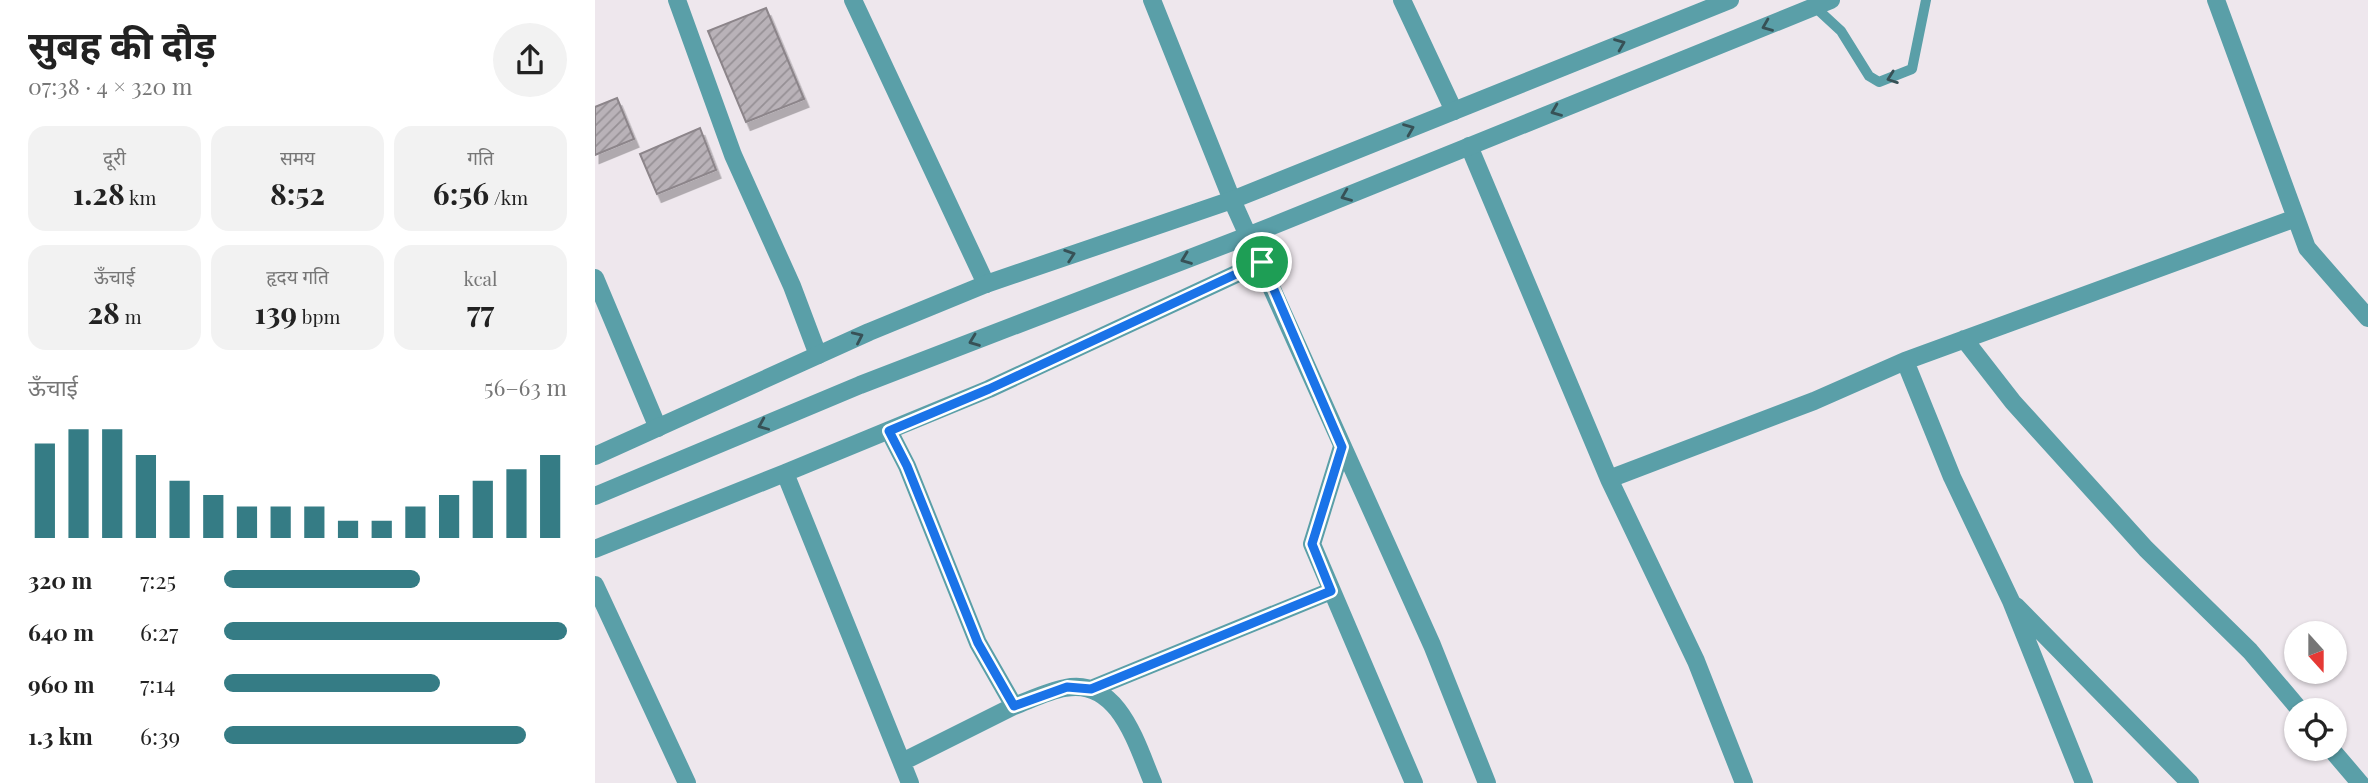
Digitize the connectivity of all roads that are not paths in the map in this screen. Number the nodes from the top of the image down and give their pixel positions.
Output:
1 (677, 0) edge
2 (853, 0) edge
3 (1153, 0) edge
4 (1402, 0) edge
5 (1730, 0) edge
6 (1926, 0) edge
7 (2216, 0) edge
8 (1823, 3) edge
9 (1454, 111) junction
10 (1469, 146) junction
11 (1232, 200) junction
12 (2296, 218) junction
13 (1250, 235) junction
14 (1262, 262) junction
15 (595, 278) edge
16 (986, 284) junction
17 (2368, 318) edge
18 (1964, 339) junction
19 (818, 355) junction
20 (1905, 361) junction
21 (658, 428) junction
22 (889, 431) junction
23 (1342, 447) junction
24 (595, 456) edge
25 (785, 473) junction
26 (1609, 480) junction
27 (595, 496) edge
28 (595, 549) edge
29 (595, 585) edge
30 (1331, 591) junction
31 (2011, 601) junction
32 (1091, 689) junction
33 (2289, 698) edge
34 (1014, 706) junction
35 (2341, 761) edge
36 (902, 762) junction
37 (687, 783) edge
38 (910, 783) edge
39 (1153, 783) edge
40 (1414, 783) edge
41 (1487, 783) edge
42 (1744, 783) edge
43 (2084, 783) edge
44 (2190, 783) edge
45 (2360, 783) edge

1 - 19 street
2 - 16 street
3 - 11 street
4 - 9 street
9 -> 5 street
6 -> 8 lane
7 - 12 street
8 -> 10 street
11 -> 9 street
10 -> 13 street
10 - 26 street
11 - 13 street
16 -> 11 street
12 - 17 street
12 - 18 street
13 - 14 street
13 -> 27 street
14 - 22 street
14 - 23 street
15 - 21 street
19 -> 16 street
18 - 20 street
18 - 33 street
19 - 21 street
20 - 26 street
20 - 31 street
21 - 24 street
22 - 25 street
22 - 34 street
23 - 30 street
23 - 41 street
25 - 28 street
25 - 36 street
26 - 42 street
29 - 37 street
30 - 32 street
30 - 40 street
31 - 43 street
31 - 44 street
32 - 34 street
32 - 39 street
34 - 36 street
35 - 45 street
36 - 38 street

